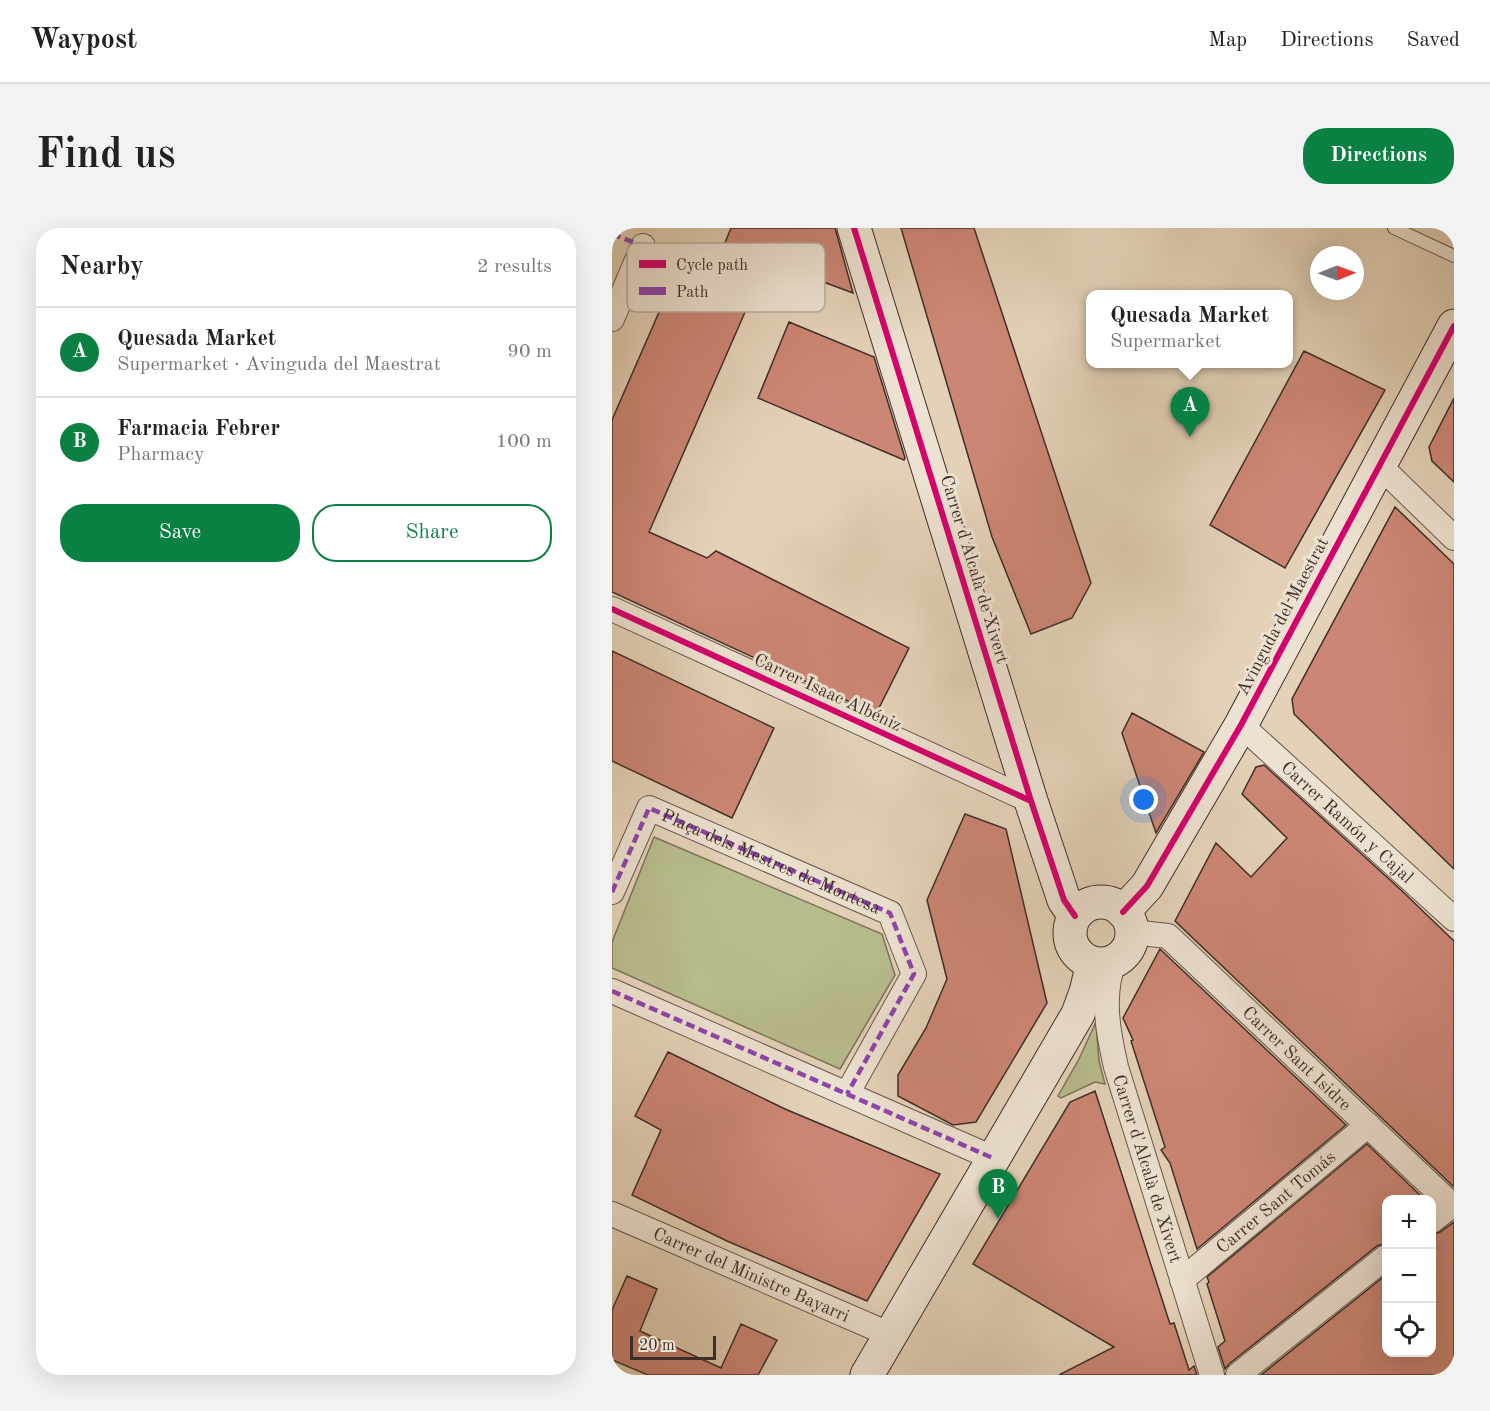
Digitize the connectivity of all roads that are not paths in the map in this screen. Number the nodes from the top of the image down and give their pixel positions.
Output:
1 (854, 228) edge
2 (1394, 228) edge
3 (1454, 256) edge
4 (627, 284) edge
5 (612, 319) edge
6 (1454, 326) edge
7 (1380, 466) junction
8 (1454, 538) edge
9 (612, 609) edge
10 (1241, 725) junction
11 (1031, 801) junction
12 (612, 892) edge
13 (1075, 916) junction
14 (1454, 919) edge
15 (1128, 922) junction
16 (1104, 962) junction
17 (612, 991) edge
18 (847, 1094) junction
19 (1368, 1125) junction
20 (995, 1159) junction
21 (1453, 1206) edge
22 (612, 1214) edge
23 (1436, 1218) edge
24 (1382, 1260) edge
25 (1182, 1280) junction
26 (891, 1335) junction
27 (867, 1375) edge
28 (1212, 1375) edge
29 (1238, 1375) edge

1 - 11 street, Carrer d'Alcalà de Xivert
2 - 3 lane
4 - 5 street
6 - 7 street, Avinguda del Maestrat
7 - 8 street
7 - 10 street, Avinguda del Maestrat
9 - 11 street, Carrer Isaac Albéniz
10 - 14 street, Carrer Ramón y Cajal
10 - 15 street, Avinguda del Maestrat
11 - 13 street, Carrer d'Alcalà de Xivert
12 - 18 street, Plaça dels Mestres de Montesa
13 - 15 street
13 - 16 street
15 - 16 street
15 - 19 street, Carrer Sant Isidre
16 - 20 street
16 - 25 street, Carrer d'Alcalà de Xivert
17 - 18 street
18 - 20 street
19 - 21 street, Carrer Sant Isidre
19 - 25 street, Carrer Sant Tomás
20 - 26 street
21 - 23 street
22 - 26 street, Carrer del Ministre Bayarri
24 - 29 street
25 - 28 street, Carrer d'Alcalà de Xivert
26 - 27 street

